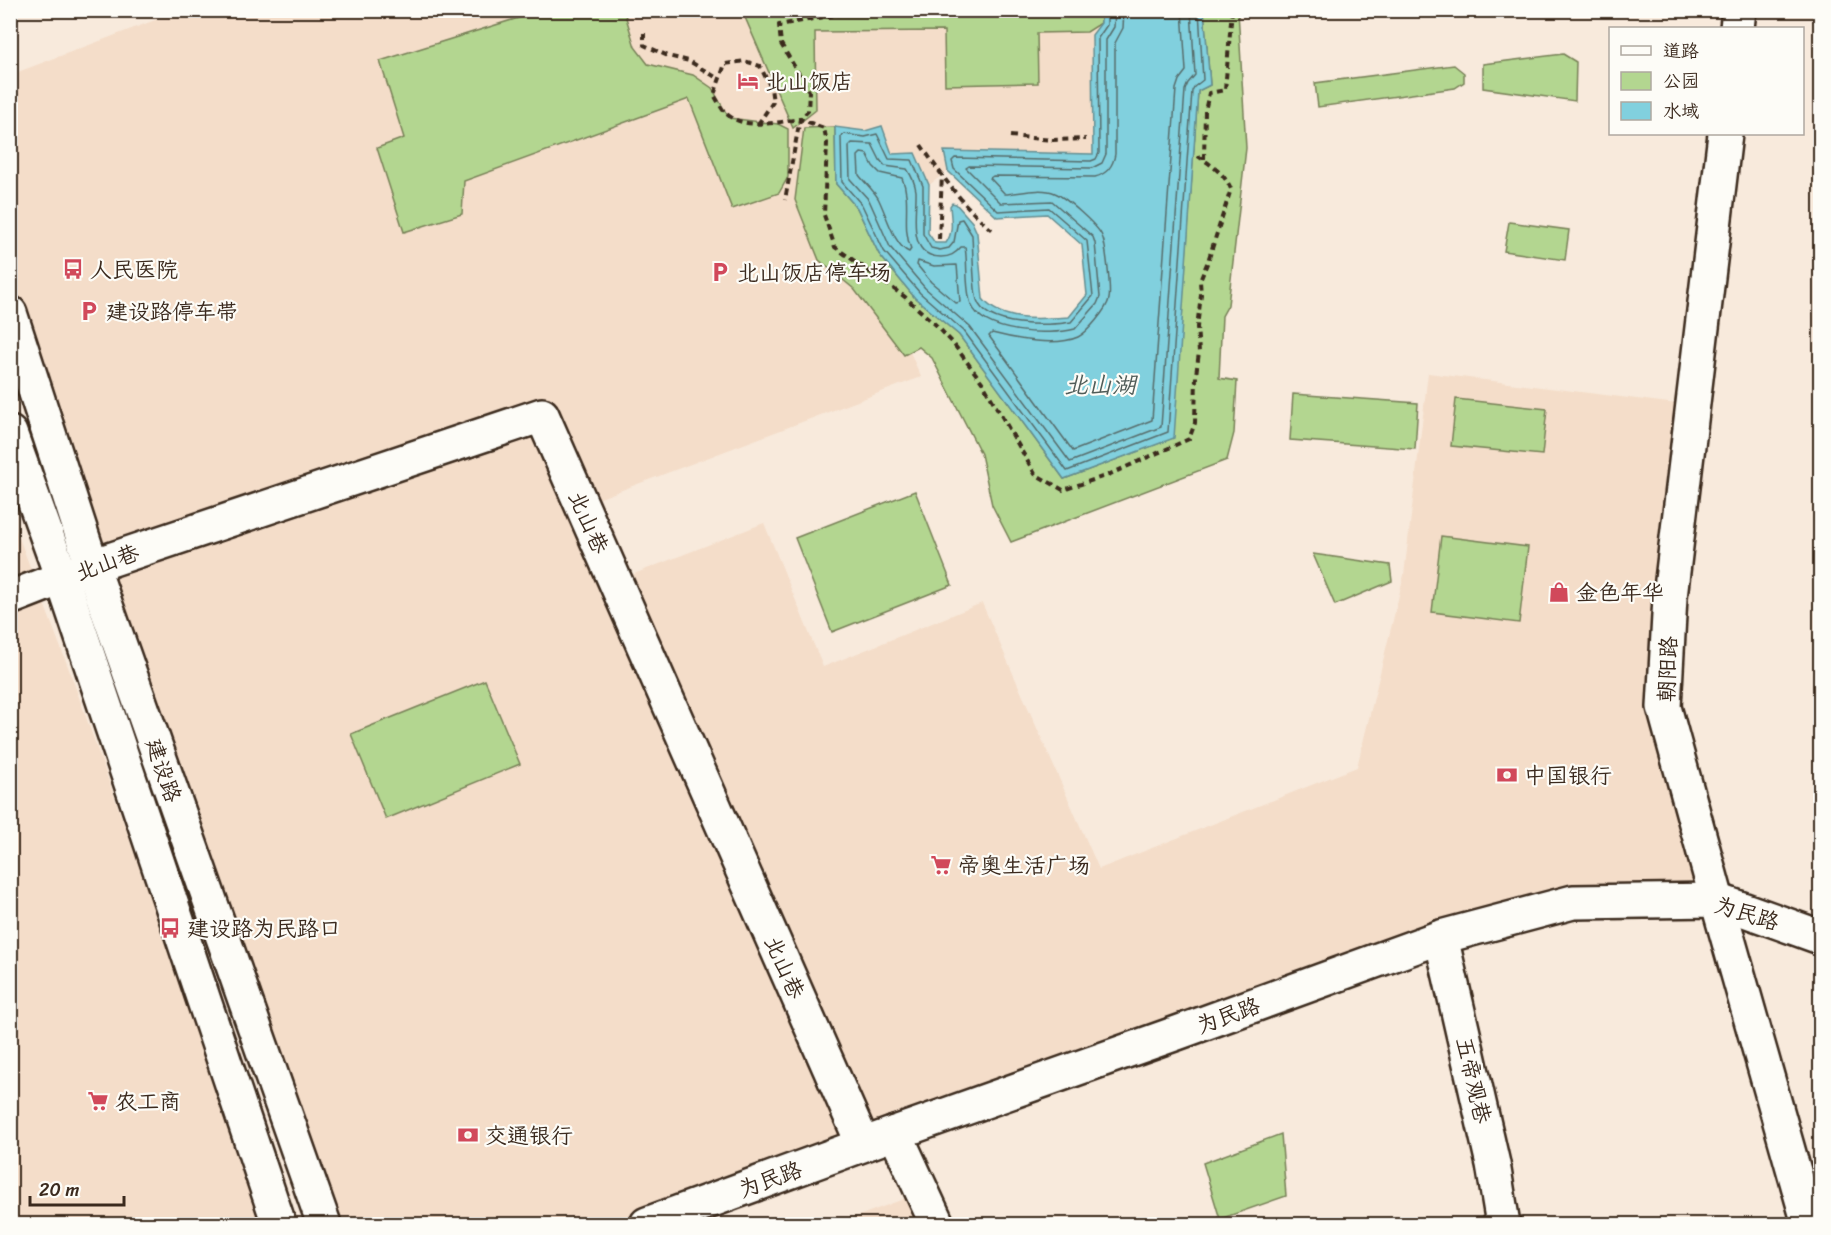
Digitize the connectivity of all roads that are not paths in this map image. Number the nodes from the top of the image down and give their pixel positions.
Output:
1 (1739, 10) edge
2 (1737, 27) edge
3 (1725, 135) edge
4 (10, 313) edge
5 (10, 433) edge
6 (92, 566) junction
7 (62, 578) junction
8 (10, 598) edge
9 (1717, 900) junction
10 (1441, 937) junction
11 (1821, 937) edge
12 (895, 1133) junction
13 (863, 1144) junction
14 (279, 1224) edge
15 (324, 1224) edge
16 (647, 1224) edge
17 (937, 1224) edge
18 (1503, 1224) edge
19 (1809, 1224) edge

1 - 2 street
3 - 9 street, 朝阳路
4 - 6 street, 建设路
5 - 7 street, 建设路
6 - 7 street, 北山巷
6 - 13 street, 北山巷
6 - 15 street, 建设路
7 - 8 street, 北山巷
7 - 14 street, 建设路
9 - 10 street, 为民路
9 - 11 street, 为民路
9 - 19 street, 朝阳路
10 - 12 street, 为民路
10 - 18 street, 五帝观巷
12 - 13 street, 为民路
12 - 17 street
13 - 16 street, 为民路

